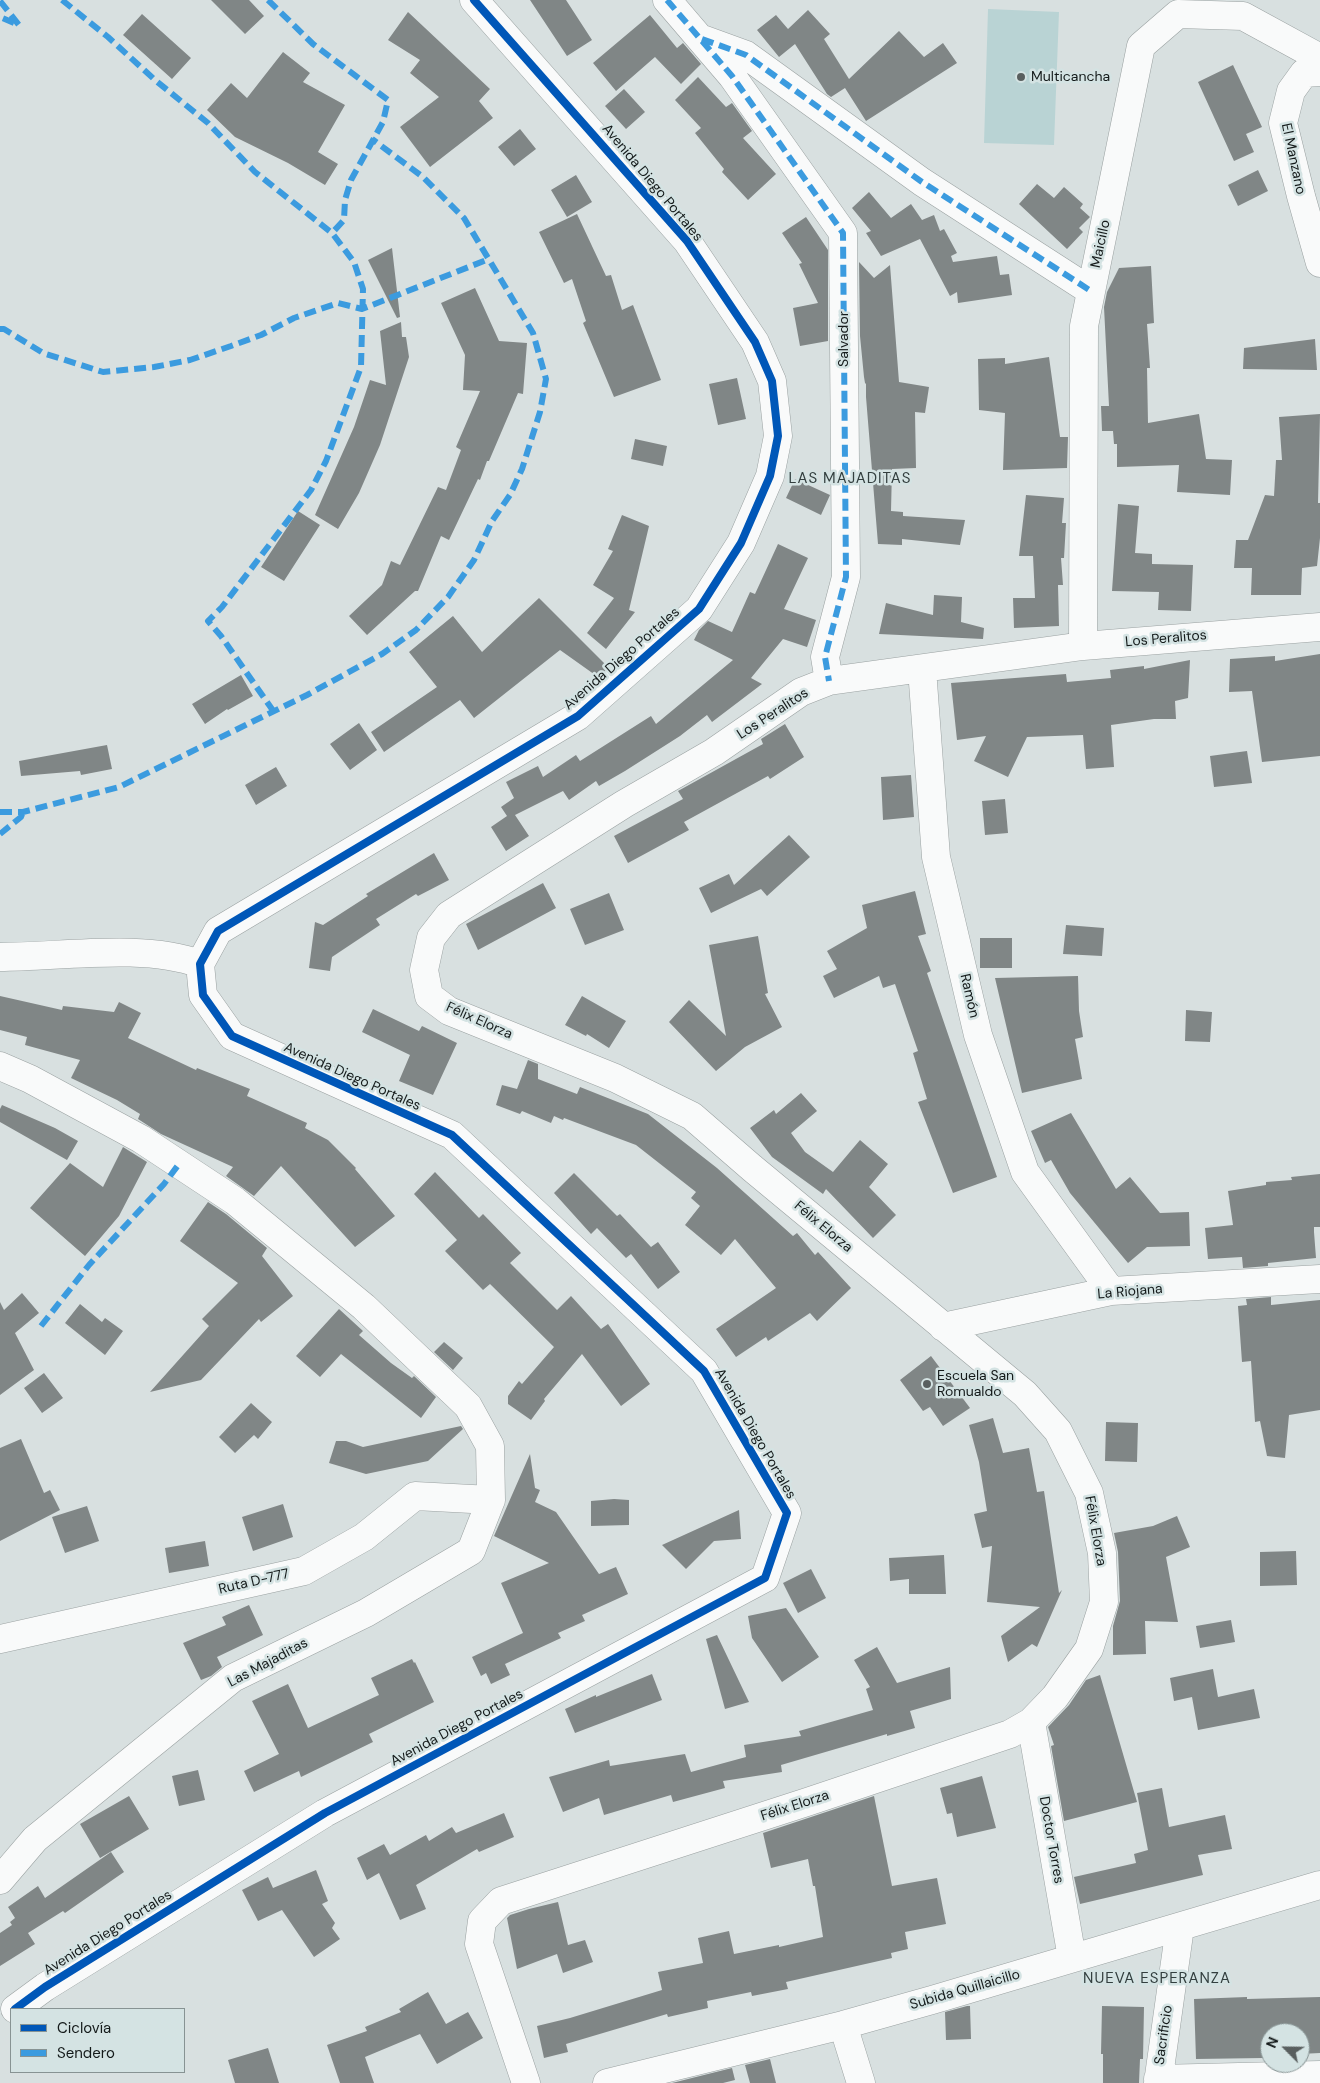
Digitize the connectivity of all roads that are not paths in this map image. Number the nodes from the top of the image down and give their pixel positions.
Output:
1 (474, 0) edge
2 (667, 0) edge
3 (702, 39) junction
4 (1320, 58) edge
5 (1320, 72) edge
6 (1320, 263) edge
7 (1092, 291) junction
8 (1320, 627) edge
9 (1083, 646) junction
10 (922, 669) junction
11 (829, 681) junction
12 (0, 957) edge
13 (200, 964) junction
14 (429, 996) joint
15 (0, 1066) edge
16 (1320, 1279) edge
17 (1111, 1292) junction
18 (943, 1327) junction
19 (491, 1500) junction
20 (0, 1639) edge
21 (1031, 1722) junction
22 (0, 1880) edge
23 (1320, 1885) edge
24 (1180, 1927) junction
25 (1072, 1958) junction
26 (16, 2008) edge
27 (843, 2024) junction
28 (1320, 2075) edge
29 (1158, 2081) edge
30 (526, 2083) edge
31 (607, 2083) edge
32 (861, 2083) edge

1 - 13 street, Avenida Diego Portales
2 - 3 street, Salvador
3 - 7 street, Salvador
3 - 11 street, Salvador
4 - 7 street, Maicillo
5 - 6 street, El Manzano
7 - 9 street, Maicillo
8 - 9 street, Los Peralitos
9 - 10 street, Los Peralitos
10 - 11 street, Los Peralitos
10 - 17 street, Ramón
11 - 14 street, Los Peralitos
12 - 13 street
13 - 26 street, Avenida Diego Portales
14 - 18 street, Félix Elorza
15 - 19 street
16 - 17 street, La Riojana
17 - 18 street, La Riojana
18 - 21 street, Félix Elorza
19 - 20 street, Ruta D-777
19 - 22 street, Las Majaditas
21 - 25 street, Doctor Torres
21 - 30 street, Félix Elorza
23 - 24 street, Subida Quillaicillo
24 - 25 street, Subida Quillaicillo
24 - 29 street, Sacrificio
25 - 27 street, Subida Quillaicillo
27 - 31 street, Subida Quillaicillo
27 - 32 street
28 - 29 street

